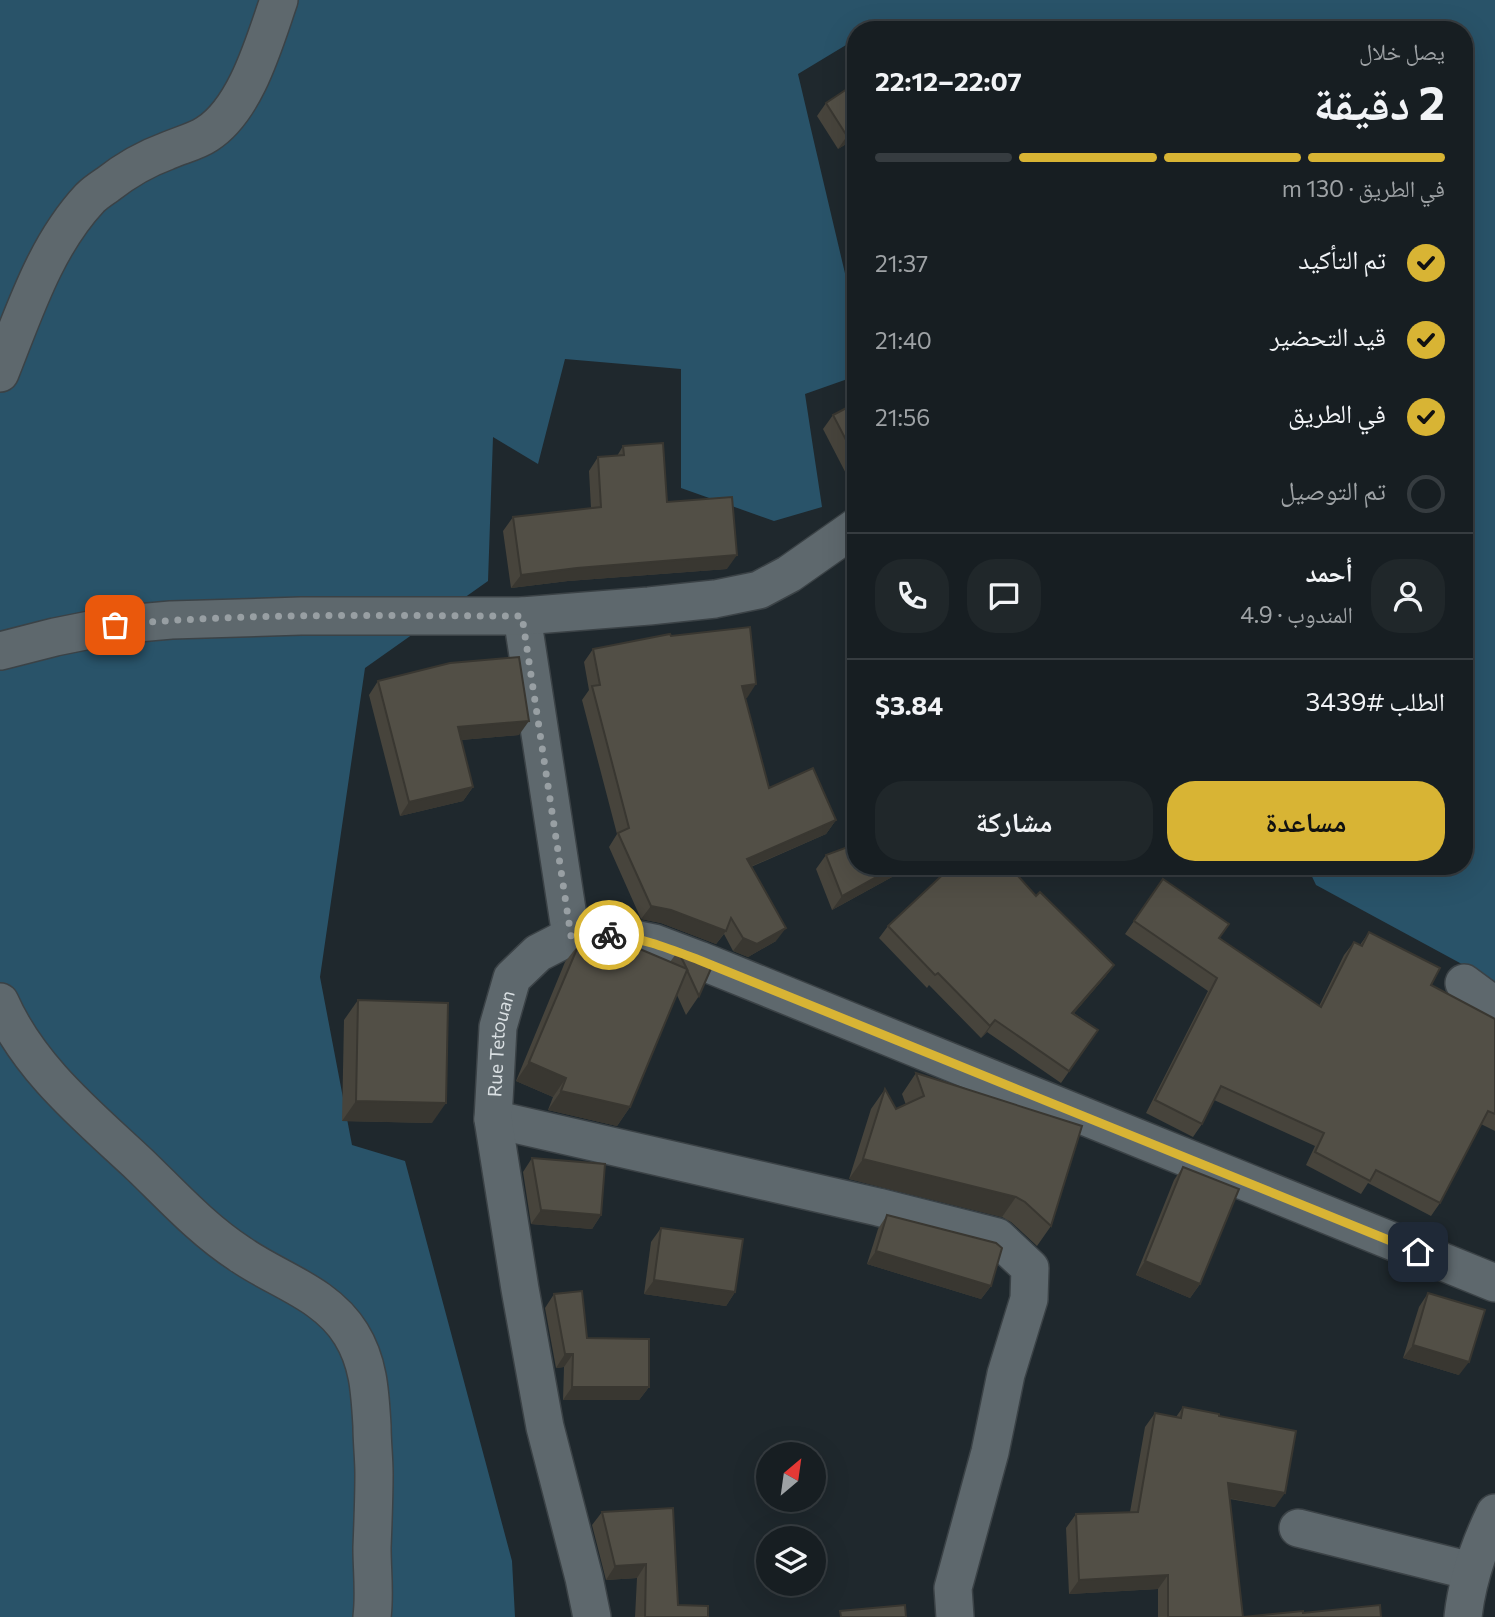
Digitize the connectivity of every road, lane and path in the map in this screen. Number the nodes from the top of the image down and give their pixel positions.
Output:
1 (279, 0) edge
2 (0, 373) edge
3 (847, 533) edge
4 (522, 616) junction
5 (0, 651) edge
6 (571, 936) junction
7 (1464, 982) dead end
8 (0, 1002) edge
9 (1495, 1006) edge
10 (493, 1119) junction
11 (1495, 1283) edge
12 (1495, 1513) edge
13 (1298, 1528) dead end
14 (1471, 1571) junction
15 (372, 1617) edge
16 (592, 1617) edge
17 (955, 1617) edge
18 (1463, 1617) edge

1 - 2 street
3 - 4 street
4 - 5 street
4 - 6 street
6 - 10 street, Rue Tetouan
6 - 11 street, Rue Tetouan
7 - 9 street
8 - 15 street
10 - 16 street, Rue Tetouan
10 - 17 street
12 - 14 street
13 - 14 street
14 - 18 street

